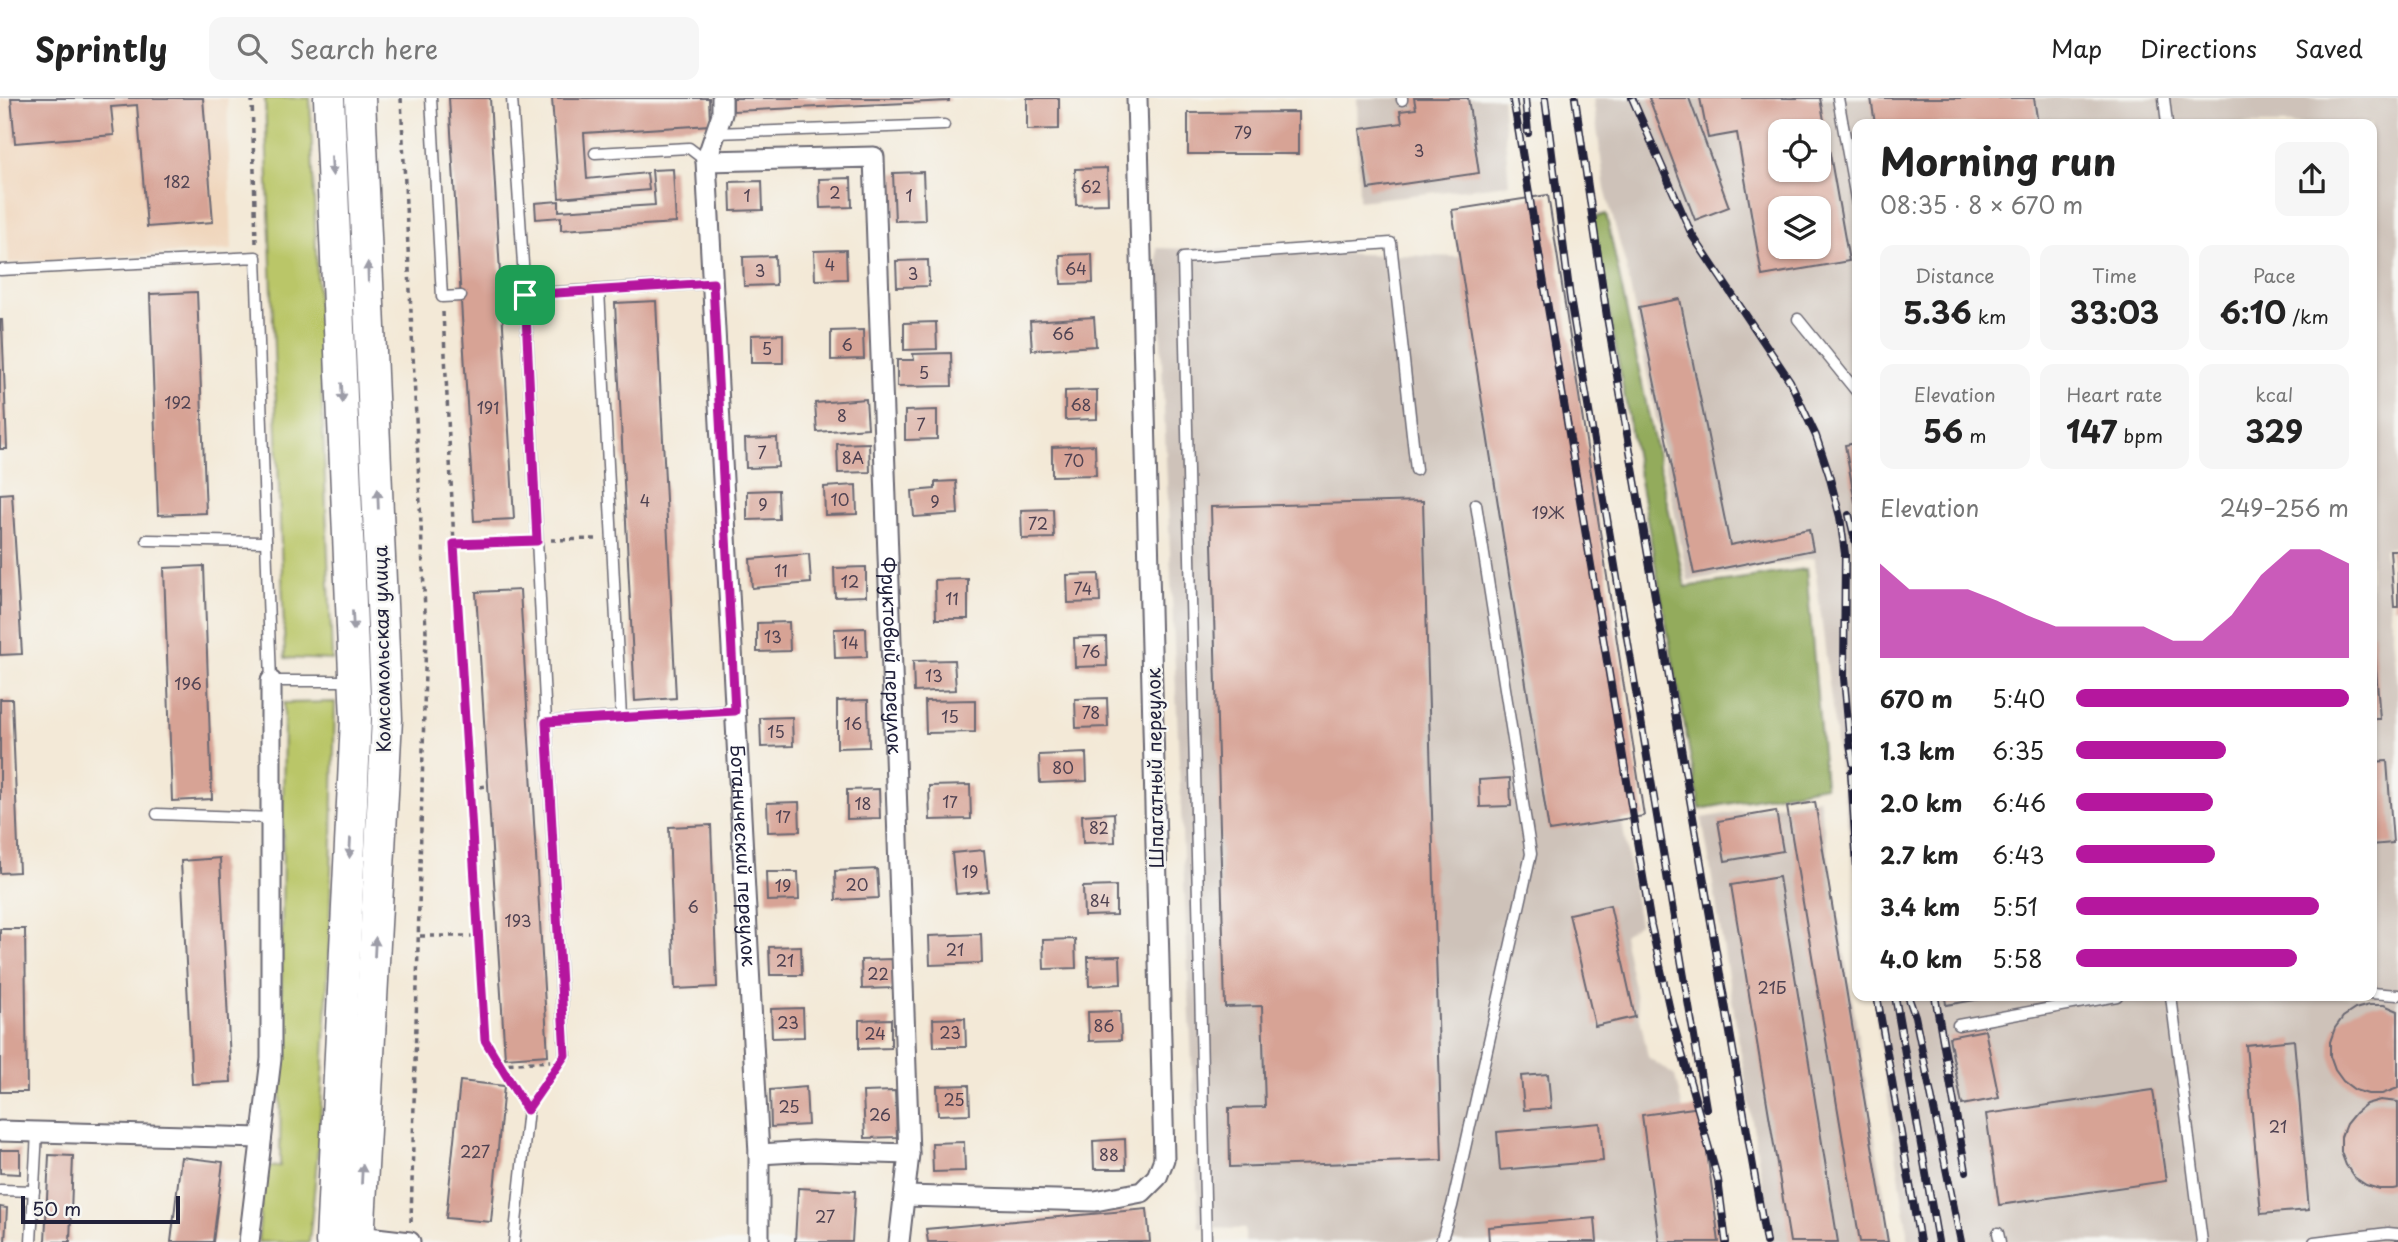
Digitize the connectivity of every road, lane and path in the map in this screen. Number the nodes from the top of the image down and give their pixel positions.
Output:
1 (252, 98) edge
2 (329, 98) edge
3 (360, 98) edge
4 (401, 98) edge
5 (431, 98) edge
6 (512, 98) edge
7 (722, 98) edge
8 (1138, 98) edge
9 (1838, 98) edge
10 (2164, 98) edge
11 (2166, 119) edge
12 (944, 125) dead end
13 (716, 133) junction
14 (595, 153) dead end
15 (706, 161) junction
16 (1852, 176) edge
17 (256, 257) junction
18 (0, 270) edge
19 (713, 283) junction
20 (599, 290) junction
21 (501, 295) dead end
22 (525, 295) junction
23 (461, 296) dead end
24 (442, 297) junction
25 (1798, 319) dead end
26 (1852, 386) edge
27 (1416, 470) dead end
28 (1476, 504) dead end
29 (612, 538) junction
30 (147, 540) dead end
31 (537, 541) junction
32 (266, 542) junction
33 (454, 544) junction
34 (271, 681) junction
35 (355, 681) junction
36 (735, 711) junction
37 (621, 717) junction
38 (546, 722) junction
39 (488, 786) dead end
40 (470, 788) junction
41 (157, 814) dead end
42 (271, 818) junction
43 (419, 936) junction
44 (480, 936) junction
45 (2377, 993) edge
46 (2398, 995) edge
47 (2090, 1001) edge
48 (2172, 1001) edge
49 (1958, 1025) dead end
50 (565, 1055) dead end
51 (500, 1064) junction
52 (527, 1110) junction
53 (0, 1131) edge
54 (37, 1132) junction
55 (261, 1138) junction
56 (759, 1154) junction
57 (909, 1154) junction
58 (0, 1190) edge
59 (34, 1191) junction
60 (905, 1196) junction
61 (2398, 1234) edge
62 (350, 1240) edge
63 (31, 1242) edge
64 (249, 1242) edge
65 (410, 1242) edge
66 (514, 1242) edge
67 (759, 1242) edge
68 (899, 1242) edge
69 (1206, 1242) edge
70 (1441, 1242) edge
71 (2203, 1242) edge
72 (2314, 1242) edge

1 - 17 path
2 -> 35 main road, Комсомольская улица
62 -> 3 main road, Комсомольская улица
4 - 43 path
5 - 24 lane
6 - 22 lane
7 - 13 street, Ботанический переулок
8 - 60 street, Шпагатный переулок
9 - 16 lane
10 - 11 lane
12 - 13 lane
13 - 15 street, Ботанический переулок
14 - 15 lane
15 - 19 street, Ботанический переулок
15 - 57 street, Фруктовый переулок
17 - 18 lane
17 - 32 lane
19 - 20 lane
19 - 36 street, Ботанический переулок
20 - 22 lane
20 - 29 lane
21 - 22 lane
22 - 31 lane
23 - 24 lane
24 - 33 path
25 - 26 lane
27 - 69 lane
28 - 70 lane
29 - 31 path
29 - 37 lane
30 - 32 lane
31 - 33 path
31 - 38 lane
32 - 34 lane
33 - 40 path
34 - 35 lane
34 - 42 street
35 -> 62 main road, Комсомольская улица
36 - 37 lane
36 - 56 street, Ботанический переулок
37 - 38 lane
38 - 50 lane
39 - 40 path
40 - 44 path
41 - 42 lane
42 - 55 street
43 - 44 path
43 - 65 path
44 - 51 path
45 - 46 lane
47 - 49 lane
48 - 71 lane
51 - 52 path
51 - 52 path
52 - 66 lane
53 - 54 street
54 - 55 street
54 - 59 lane
55 - 64 street
56 - 57 street
56 - 67 street, Ботанический переулок
57 - 60 street, Фруктовый переулок
58 - 59 lane
59 - 63 lane
60 - 68 street, Фруктовый переулок
61 - 72 lane
62 - 65 street

